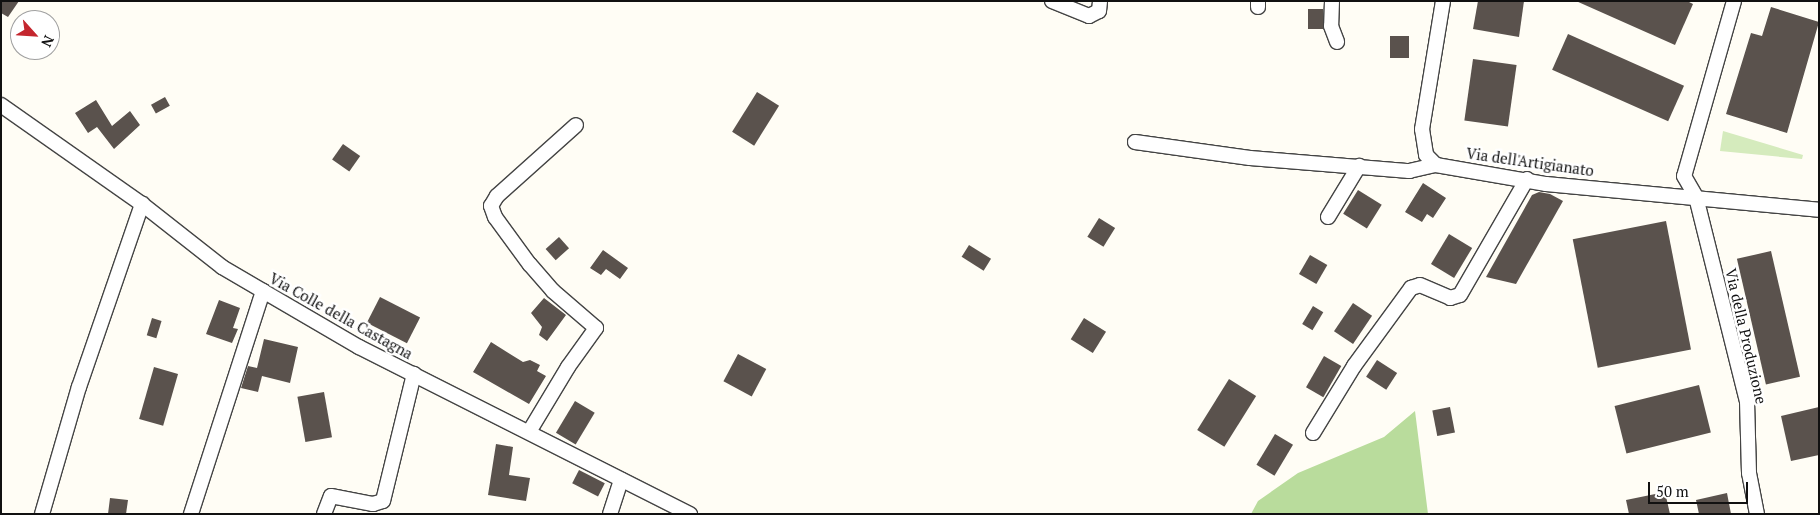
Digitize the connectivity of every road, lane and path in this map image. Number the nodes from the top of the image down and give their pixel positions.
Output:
1 (1052, 1) edge
2 (1100, 1) edge
3 (1332, 1) edge
4 (1443, 1) edge
5 (1734, 1) edge
6 (1337, 42) dead end
7 (1, 105) edge
8 (576, 125) dead end
9 (1135, 142) dead end
10 (1436, 165) junction
11 (1359, 166) junction
12 (1527, 179) junction
13 (1696, 197) junction
14 (142, 204) junction
15 (1819, 210) edge
16 (1328, 217) dead end
17 (263, 291) junction
18 (414, 374) junction
19 (529, 432) junction
20 (1313, 433) dead end
21 (621, 480) junction
22 (42, 514) edge
23 (192, 514) edge
24 (324, 514) edge
25 (610, 514) edge
26 (690, 514) edge
27 (1757, 514) edge

1 - 2 street
3 - 6 street
4 - 10 street
5 - 13 street, Via della Produzione
7 - 14 street, Via Colle della Castagna
8 - 19 street
9 - 11 street
10 - 11 street
10 - 12 street, Via dell'Artigianato
11 - 16 street
12 - 13 street, Via dell'Artigianato
12 - 20 street
13 - 15 street, Via dell'Artigianato
13 - 27 street, Via della Produzione
14 - 17 street, Via Colle della Castagna
14 - 22 street
17 - 18 street, Via Colle della Castagna
17 - 23 street
18 - 19 street, Via Colle della Castagna
18 - 24 street
19 - 21 street, Via Colle della Castagna
21 - 25 street
21 - 26 street, Via Colle della Castagna

